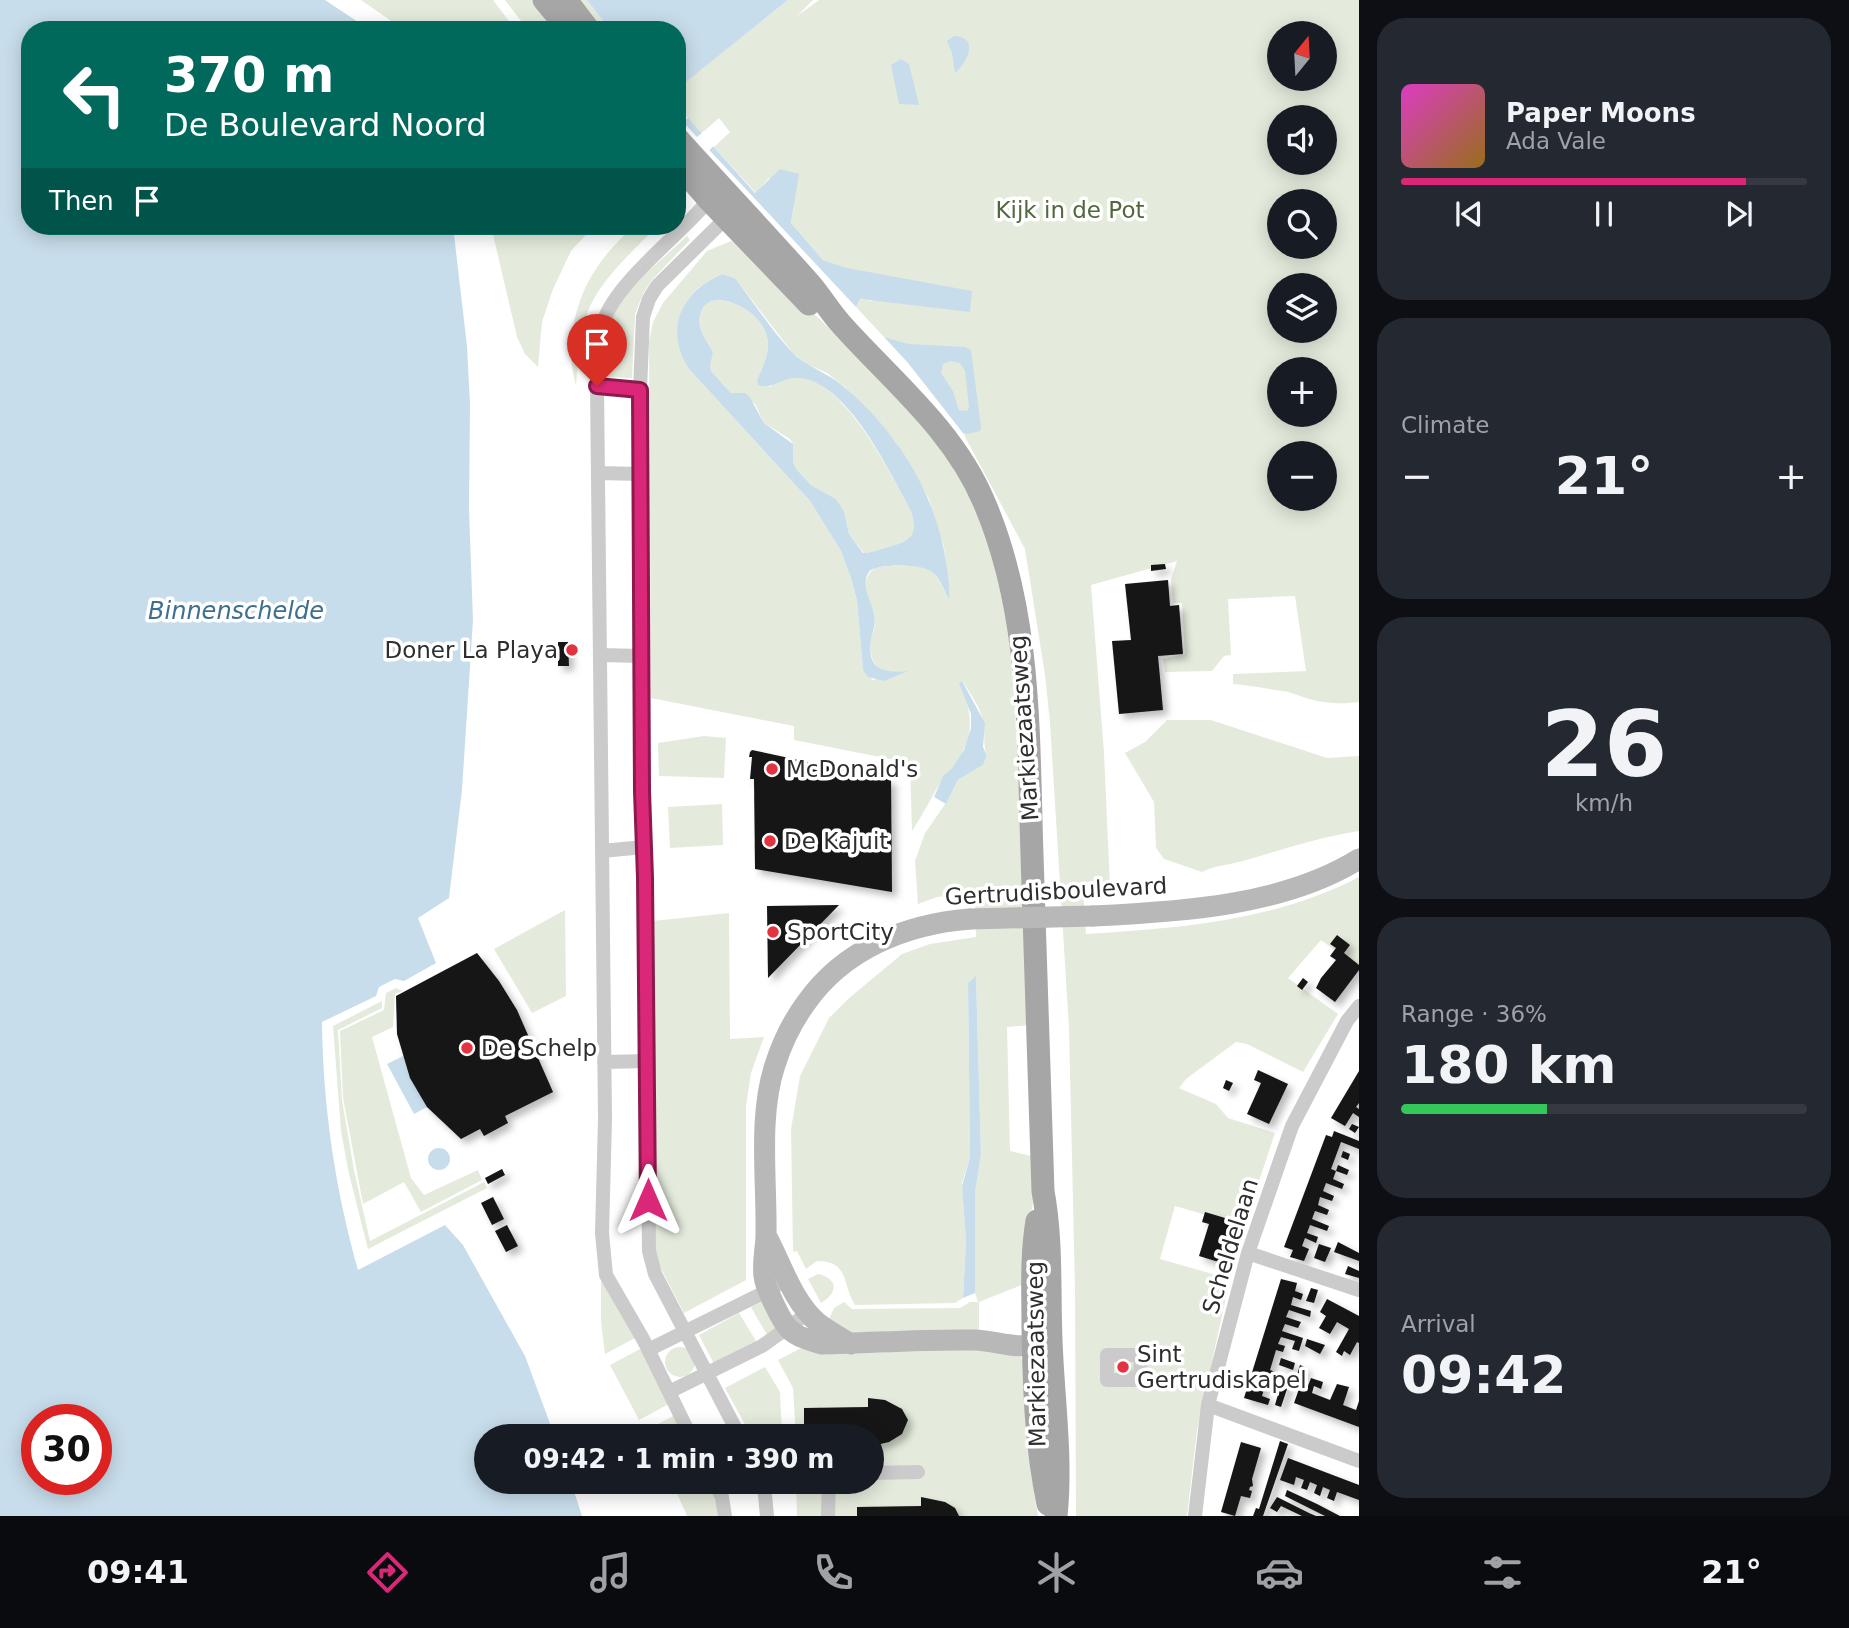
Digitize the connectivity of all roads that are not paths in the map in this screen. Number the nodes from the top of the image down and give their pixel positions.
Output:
1 (544, 0) edge
2 (566, 0) edge
3 (562, 21) edge
4 (582, 21) edge
5 (686, 150) edge
6 (686, 173) edge
7 (709, 200) junction
8 (729, 207) junction
9 (686, 226) edge
10 (676, 235) edge
11 (597, 386) junction
12 (640, 390) junction
13 (598, 473) junction
14 (640, 474) junction
15 (601, 655) junction
16 (641, 656) junction
17 (644, 847) junction
18 (602, 851) junction
19 (1359, 859) edge
20 (1359, 1006) edge
21 (647, 1061) junction
22 (604, 1062) junction
23 (766, 1237) junction
24 (1248, 1253) junction
25 (790, 1282) junction
26 (768, 1289) junction
27 (1359, 1290) edge
28 (808, 1313) junction
29 (683, 1325) junction
30 (788, 1328) junction
31 (1039, 1338) junction
32 (851, 1344) junction
33 (646, 1345) junction
34 (707, 1374) junction
35 (669, 1392) junction
36 (1208, 1405) junction
37 (685, 1424) edge
38 (733, 1424) edge
39 (1359, 1461) edge
40 (918, 1472) dead end
41 (884, 1473) edge
42 (720, 1494) edge
43 (765, 1494) edge
44 (829, 1494) edge
45 (725, 1516) edge
46 (767, 1516) edge
47 (828, 1516) edge
48 (1051, 1516) edge
49 (1056, 1516) edge
50 (1195, 1516) edge

1 - 3 main road
2 - 4 main road
5 - 8 main road, Markiezaatsweg
6 - 7 main road, Markiezaatsweg
7 - 8 main road, Markiezaatsweg
7 - 9 street
8 - 12 street
8 - 31 main road, Markiezaatsweg
10 - 11 street
11 - 12 street
11 - 13 street
12 - 14 street
13 - 14 street
13 - 15 street
14 - 16 street
15 - 16 street
15 - 18 street
16 - 17 street
17 - 18 street
17 - 21 street
18 - 22 street
19 - 23 street, Gertrudisboulevard, bridge
20 - 24 street, Scheldelaan
21 - 22 street
21 - 29 street
22 - 33 street
23 - 25 street, Gertrudisboulevard
23 - 26 street, Gertrudisboulevard
24 - 27 street
24 - 36 street, Scheldelaan
25 - 26 street
25 - 28 street, Gertrudisboulevard
26 - 29 street
26 - 30 street, Gertrudisboulevard
28 - 30 street
28 - 32 street, Gertrudisboulevard
29 - 33 street
29 - 34 street
30 - 32 street
30 - 34 street
31 - 32 street
31 - 48 main road, Markiezaatsweg
31 - 49 main road, Markiezaatsweg
33 - 35 street
34 - 35 street
34 - 38 street
35 - 37 street
36 - 39 street
36 - 50 street, Scheldelaan
40 - 41 street
42 - 45 street
43 - 46 street
44 - 47 street

